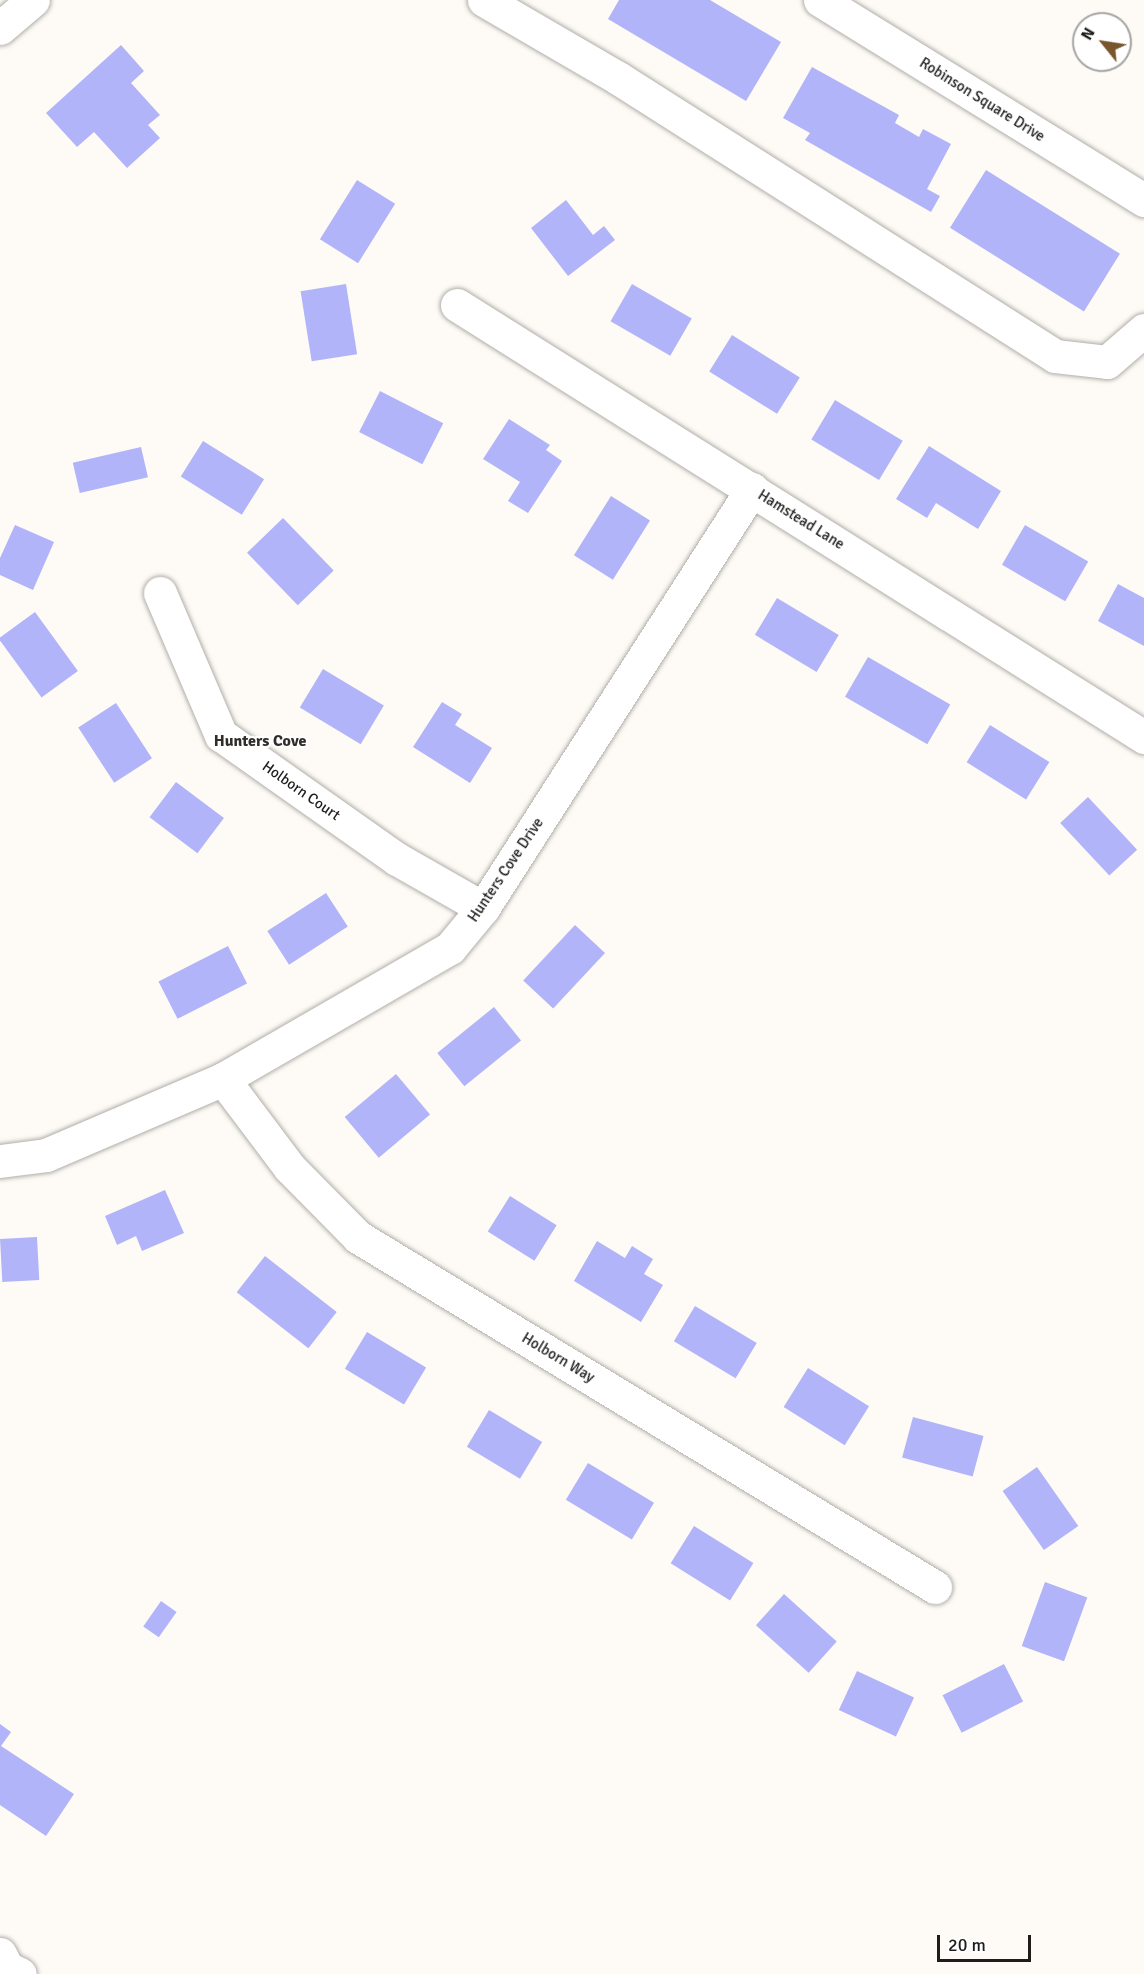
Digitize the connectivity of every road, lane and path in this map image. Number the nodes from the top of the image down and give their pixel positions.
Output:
1 (33, 0) edge
2 (484, 0) edge
3 (820, 0) edge
4 (0, 27) edge
5 (1144, 200) edge
6 (457, 305) dead end
7 (1144, 330) edge
8 (752, 489) junction
9 (160, 594) dead end
10 (1144, 737) edge
11 (483, 908) junction
12 (223, 1078) junction
13 (0, 1161) edge
14 (935, 1587) dead end

1 - 4 street
2 - 7 street
3 - 5 street, Robinson Square Drive
6 - 8 street, Hamstead Lane
8 - 10 street, Hamstead Lane
8 - 11 street, Hunters Cove Drive
9 - 11 street, Holborn Court
11 - 12 street, Hunters Cove Drive
12 - 13 street, Hunters Cove Drive
12 - 14 street, Holborn Way

